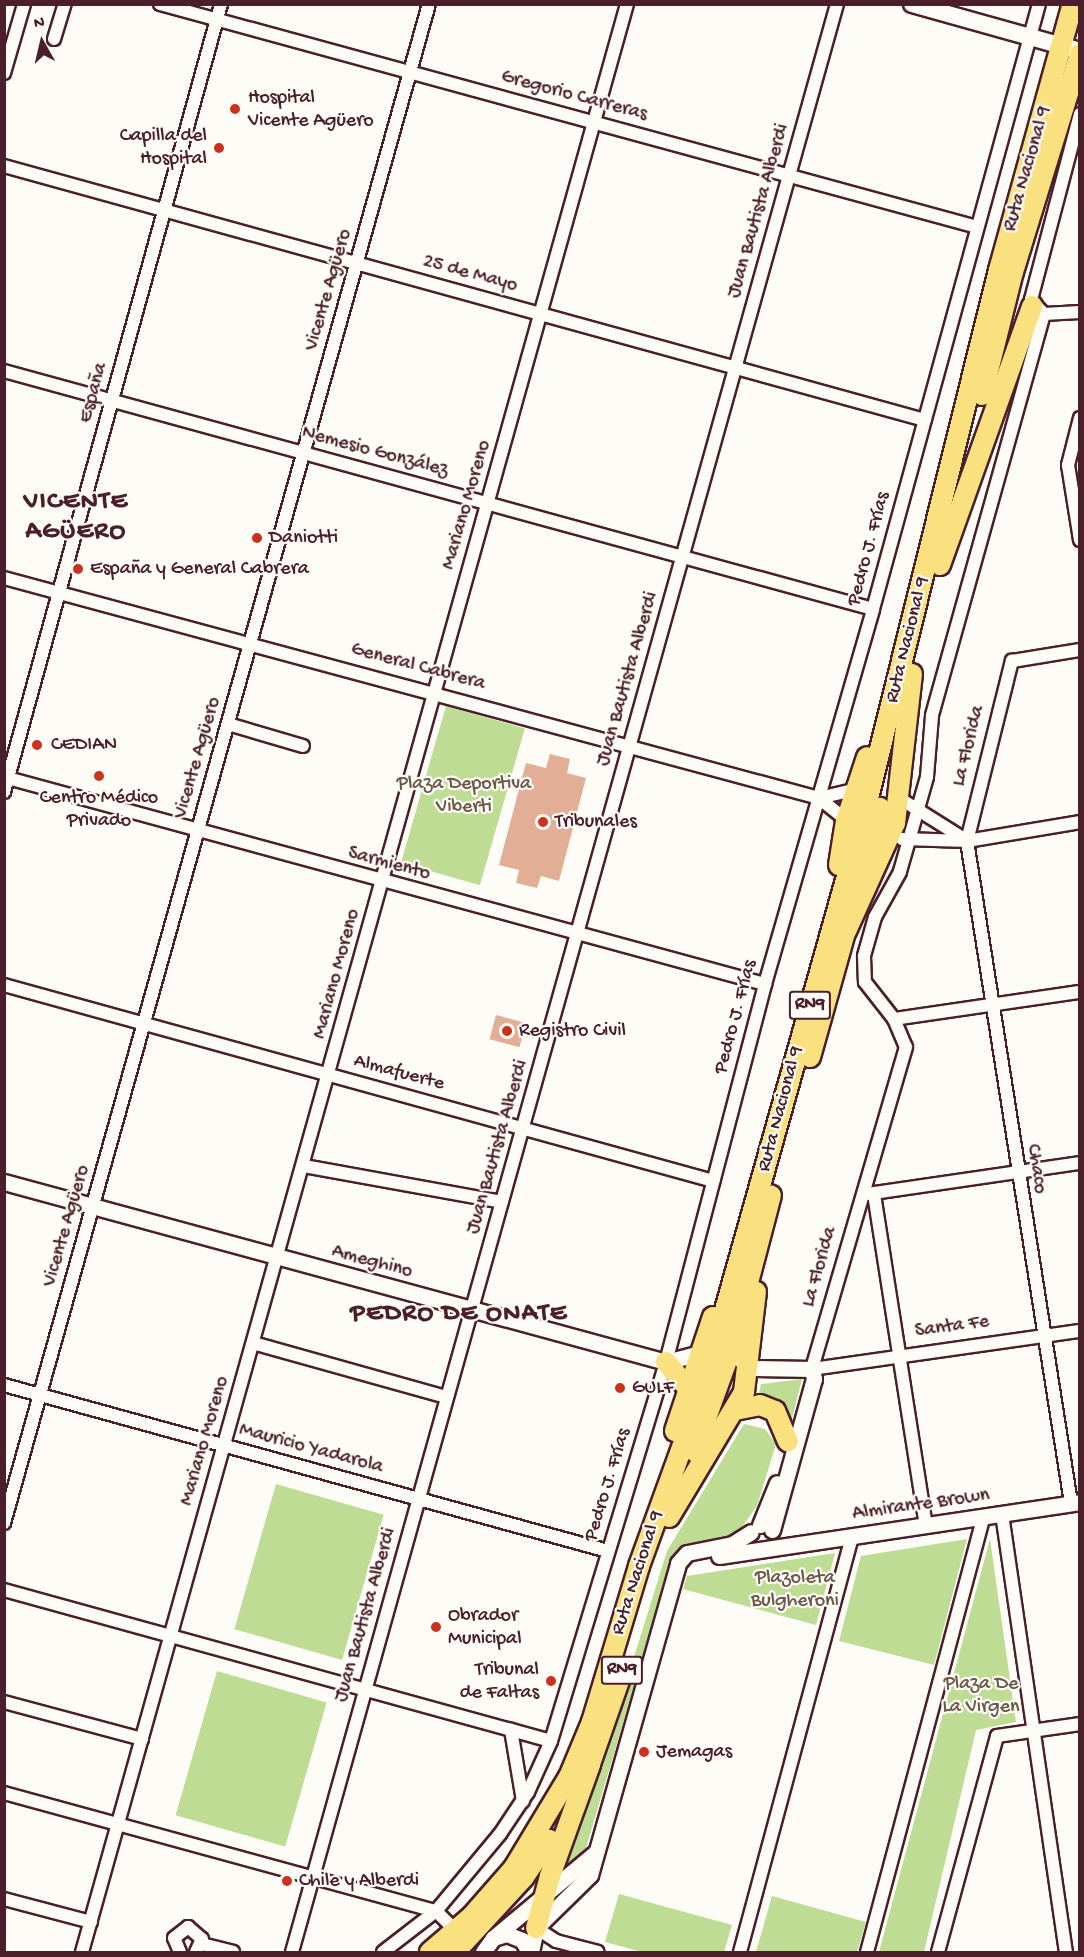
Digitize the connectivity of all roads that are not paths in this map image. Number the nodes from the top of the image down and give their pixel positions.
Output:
1 (24, 4) edge
2 (65, 4) edge
3 (160, 4) edge
4 (221, 4) edge
5 (429, 4) edge
6 (627, 4) edge
7 (837, 4) edge
8 (912, 4) edge
9 (1039, 4) edge
10 (1073, 4) edge
11 (217, 21) junction
12 (1030, 37) junction
13 (54, 39) dead end
14 (1074, 51) edge
15 (411, 71) junction
16 (4, 73) edge
17 (1080, 114) edge
18 (594, 122) junction
19 (4, 166) edge
20 (789, 176) junction
21 (163, 213) junction
22 (977, 227) junction
23 (357, 263) junction
24 (1038, 310) junction
25 (1080, 312) edge
26 (541, 314) junction
27 (736, 368) junction
28 (4, 370) edge
29 (112, 402) junction
30 (1080, 417) edge
31 (924, 420) junction
32 (304, 452) junction
33 (1075, 477) edge
34 (488, 503) junction
35 (1080, 540) edge
36 (683, 557) junction
37 (940, 565) junction
38 (4, 578) edge
39 (61, 593) junction
40 (873, 609) junction
41 (251, 641) junction
42 (1080, 650) edge
43 (912, 674) junction
44 (435, 692) junction
45 (894, 694) junction
46 (228, 724) junction
47 (303, 746) dead end
48 (630, 746) junction
49 (7, 778) edge
50 (855, 790) junction
51 (4, 792) edge
52 (819, 798) junction
53 (899, 798) junction
54 (917, 810) junction
55 (1080, 822) edge
56 (867, 830) junction
57 (197, 832) junction
58 (909, 840) junction
59 (967, 841) junction
60 (382, 882) junction
61 (577, 933) junction
62 (837, 936) junction
63 (765, 984) junction
64 (4, 985) edge
65 (1080, 992) edge
66 (991, 1006) junction
67 (894, 1019) junction
68 (144, 1023) junction
69 (330, 1074) junction
70 (524, 1127) junction
71 (1080, 1163) edge
72 (304, 1166) junction
73 (1017, 1173) junction
74 (713, 1181) junction
75 (4, 1182) edge
76 (868, 1194) junction
77 (502, 1202) junction
78 (93, 1207) junction
79 (762, 1228) junction
80 (278, 1258) junction
81 (471, 1311) junction
82 (1080, 1331) edge
83 (1046, 1336) junction
84 (253, 1344) junction
85 (714, 1353) junction
86 (901, 1355) junction
87 (666, 1362) junction
88 (750, 1366) junction
89 (812, 1369) junction
90 (4, 1385) edge
91 (688, 1388) junction
92 (40, 1395) junction
93 (447, 1397) junction
94 (735, 1410) junction
95 (788, 1442) junction
96 (224, 1446) junction
97 (419, 1499) junction
98 (1075, 1503) edge
99 (1002, 1514) junction
100 (663, 1515) junction
101 (984, 1516) junction
102 (4, 1523) edge
103 (926, 1526) junction
104 (764, 1536) junction
105 (852, 1536) junction
106 (608, 1551) junction
107 (4, 1590) edge
108 (171, 1636) junction
109 (366, 1689) junction
110 (4, 1702) edge
111 (1080, 1724) edge
112 (511, 1730) junction
113 (1032, 1731) junction
114 (142, 1739) junction
115 (551, 1741) junction
116 (590, 1765) junction
117 (4, 1793) edge
118 (523, 1801) junction
119 (118, 1824) junction
120 (595, 1853) junction
121 (313, 1878) junction
122 (543, 1896) junction
123 (4, 1899) edge
124 (436, 1911) junction
125 (91, 1922) junction
126 (493, 1938) junction
127 (532, 1944) edge
128 (463, 1945) edge
129 (199, 1948) edge
130 (82, 1953) edge
131 (180, 1953) edge
132 (232, 1953) edge
133 (292, 1953) edge
134 (383, 1953) edge
135 (430, 1953) edge
136 (483, 1953) edge
137 (598, 1953) edge
138 (740, 1953) edge
139 (867, 1953) edge
140 (938, 1953) edge
141 (1066, 1953) edge

1 - 16 street
2 - 13 street
3 - 11 street, Gregorio Carreras
4 - 11 street, España
5 - 15 street, Vicente Agüero
6 - 18 street, Mariano Moreno
7 - 20 street, Juan Bautista Alberdi
8 - 12 main road
9 - 12 street, Pedro J. Frías
10 - 14 highway, Ruta Nacional 9
11 - 15 street, Gregorio Carreras
11 - 21 street, España
12 - 14 main road
12 - 22 street, Pedro J. Frías
14 - 37 highway, Ruta Nacional 9
14 - 45 highway, Ruta Nacional 9
15 - 18 street, Gregorio Carreras
15 - 23 street, Vicente Agüero
17 - 24 street, La Florida
18 - 20 street, Gregorio Carreras
18 - 26 street, Mariano Moreno
19 - 21 street, 25 de Mayo
20 - 22 street, Gregorio Carreras
20 - 27 street, Juan Bautista Alberdi
21 - 23 street, 25 de Mayo
21 - 29 street, España
22 - 31 street, Pedro J. Frías
23 - 26 street, 25 de Mayo
23 - 32 street, Vicente Agüero
24 - 25 street
24 - 37 highway
24 - 54 street, La Florida
26 - 27 street, 25 de Mayo
26 - 34 street, Mariano Moreno
27 - 31 street, 25 de Mayo
27 - 36 street, Juan Bautista Alberdi
28 - 29 street, Nemesio González
29 - 32 street, Nemesio González
29 - 39 street, España
30 - 33 street
31 - 40 street, Pedro J. Frías
32 - 34 street, Nemesio González
32 - 41 street, Vicente Agüero
33 - 35 street
34 - 36 street, Nemesio González
34 - 44 street, Mariano Moreno
36 - 40 street, Nemesio González
36 - 48 street, Juan Bautista Alberdi
37 - 43 highway, Ruta Nacional 9
38 - 39 street, General Cabrera
39 - 41 street, General Cabrera
39 - 49 street, España
40 - 52 street, Pedro J. Frías
41 - 44 street, General Cabrera
41 - 46 street, Vicente Agüero
42 - 59 street, La Florida
43 - 53 highway
43 - 56 highway, Ruta Nacional 9
44 - 48 street, General Cabrera
44 - 60 street, Mariano Moreno
45 - 50 highway
45 - 56 highway, Ruta Nacional 9
46 - 47 street
46 - 57 street, Vicente Agüero
48 - 52 street, General Cabrera
48 - 61 street, Juan Bautista Alberdi
49 - 51 street, España
49 - 57 street, Sarmiento
50 - 52 street
50 - 56 highway
52 - 56 street
52 - 63 street, Pedro J. Frías
53 - 54 street
53 - 56 highway
54 - 58 street, La Florida
54 - 59 street
55 - 59 street
56 - 58 street
56 - 62 highway
56 - 62 highway
57 - 60 street, Sarmiento
57 - 68 street, Vicente Agüero
58 - 59 street
58 - 67 street, La Florida
59 - 66 street, Chaco
60 - 61 street, Sarmiento
60 - 69 street, Mariano Moreno
61 - 63 street, Sarmiento
61 - 70 street, Juan Bautista Alberdi
62 - 79 highway, Ruta Nacional 9 / RN9
62 - 85 highway, Ruta Nacional 9 / RN9
63 - 74 street, Pedro J. Frías
64 - 68 street, Almafuerte
65 - 66 street
66 - 67 street
66 - 73 street, Chaco
67 - 76 street, La Florida
68 - 69 street, Almafuerte
68 - 78 street, Vicente Agüero
69 - 70 street, Almafuerte
69 - 72 street, Mariano Moreno
70 - 74 street, Almafuerte
70 - 77 street, Juan Bautista Alberdi
71 - 73 street
72 - 77 street
72 - 80 street, Mariano Moreno
73 - 76 street
73 - 83 street, Chaco
74 - 87 street, Pedro J. Frías
75 - 78 street, Ameghino
76 - 86 street
76 - 89 street, La Florida
77 - 81 street, Juan Bautista Alberdi
78 - 80 street, Ameghino
78 - 92 street, Vicente Agüero
79 - 85 highway, Ruta Nacional 9 / RN9
79 - 88 highway, RN9
80 - 81 street, Ameghino
80 - 84 street, Mariano Moreno
81 - 87 street, Ameghino
81 - 93 street, Juan Bautista Alberdi
82 - 83 street, Santa Fe
83 - 86 street, Santa Fe
83 - 98 street, Chaco
84 - 93 street
84 - 96 street, Mariano Moreno
85 - 87 street
85 - 88 street
85 - 91 highway, RN9
85 - 100 highway, Ruta Nacional 9 / RN9
86 - 89 street, Santa Fe
86 - 103 street
87 - 91 highway
87 - 106 street, Pedro J. Frías
88 - 89 street
88 - 94 highway, RN9
89 - 95 street
89 - 104 street, La Florida
90 - 92 street, Mauricio Yadarola
91 - 100 highway, RN9
92 - 96 street, Mauricio Yadarola
92 - 102 street, Vicente Agüero
93 - 97 street, Juan Bautista Alberdi
94 - 95 highway
94 - 100 highway, RN9
95 - 104 street
96 - 97 street, Mauricio Yadarola
96 - 108 street, Mariano Moreno
97 - 106 street, Mauricio Yadarola
97 - 109 street, Juan Bautista Alberdi
98 - 99 street, Almirante Brown
99 - 101 street, Almirante Brown
99 - 113 street
100 - 116 highway, Ruta Nacional 9 / RN9
100 - 128 highway, Ruta Nacional 9 / RN9
101 - 103 street, Almirante Brown
101 - 139 street
103 - 105 street, Almirante Brown
104 - 105 street, Almirante Brown
104 - 120 street
105 - 138 street
106 - 115 street, Pedro J. Frías
107 - 108 street
108 - 109 street
108 - 114 street, Mariano Moreno
109 - 112 street
109 - 121 street, Juan Bautista Alberdi
110 - 114 street
111 - 113 street
112 - 115 street
112 - 118 street
113 - 140 street
113 - 141 street
114 - 119 street, Mariano Moreno
115 - 118 street, Pedro J. Frías
116 - 122 highway
116 - 128 highway, Ruta Nacional 9 / RN9
117 - 119 street
118 - 124 street, Pedro J. Frías
119 - 121 street
119 - 125 street, Mariano Moreno
120 - 122 street
120 - 127 street
121 - 124 street
121 - 133 street, Juan Bautista Alberdi
122 - 126 street
122 - 127 highway
123 - 125 street
124 - 128 street
124 - 134 street, Pedro J. Frías
125 - 130 street, Mariano Moreno
126 - 127 street
126 - 136 street
127 - 137 street
128 - 135 highway, Ruta Nacional 9 / RN9
129 - 131 street
129 - 132 street

